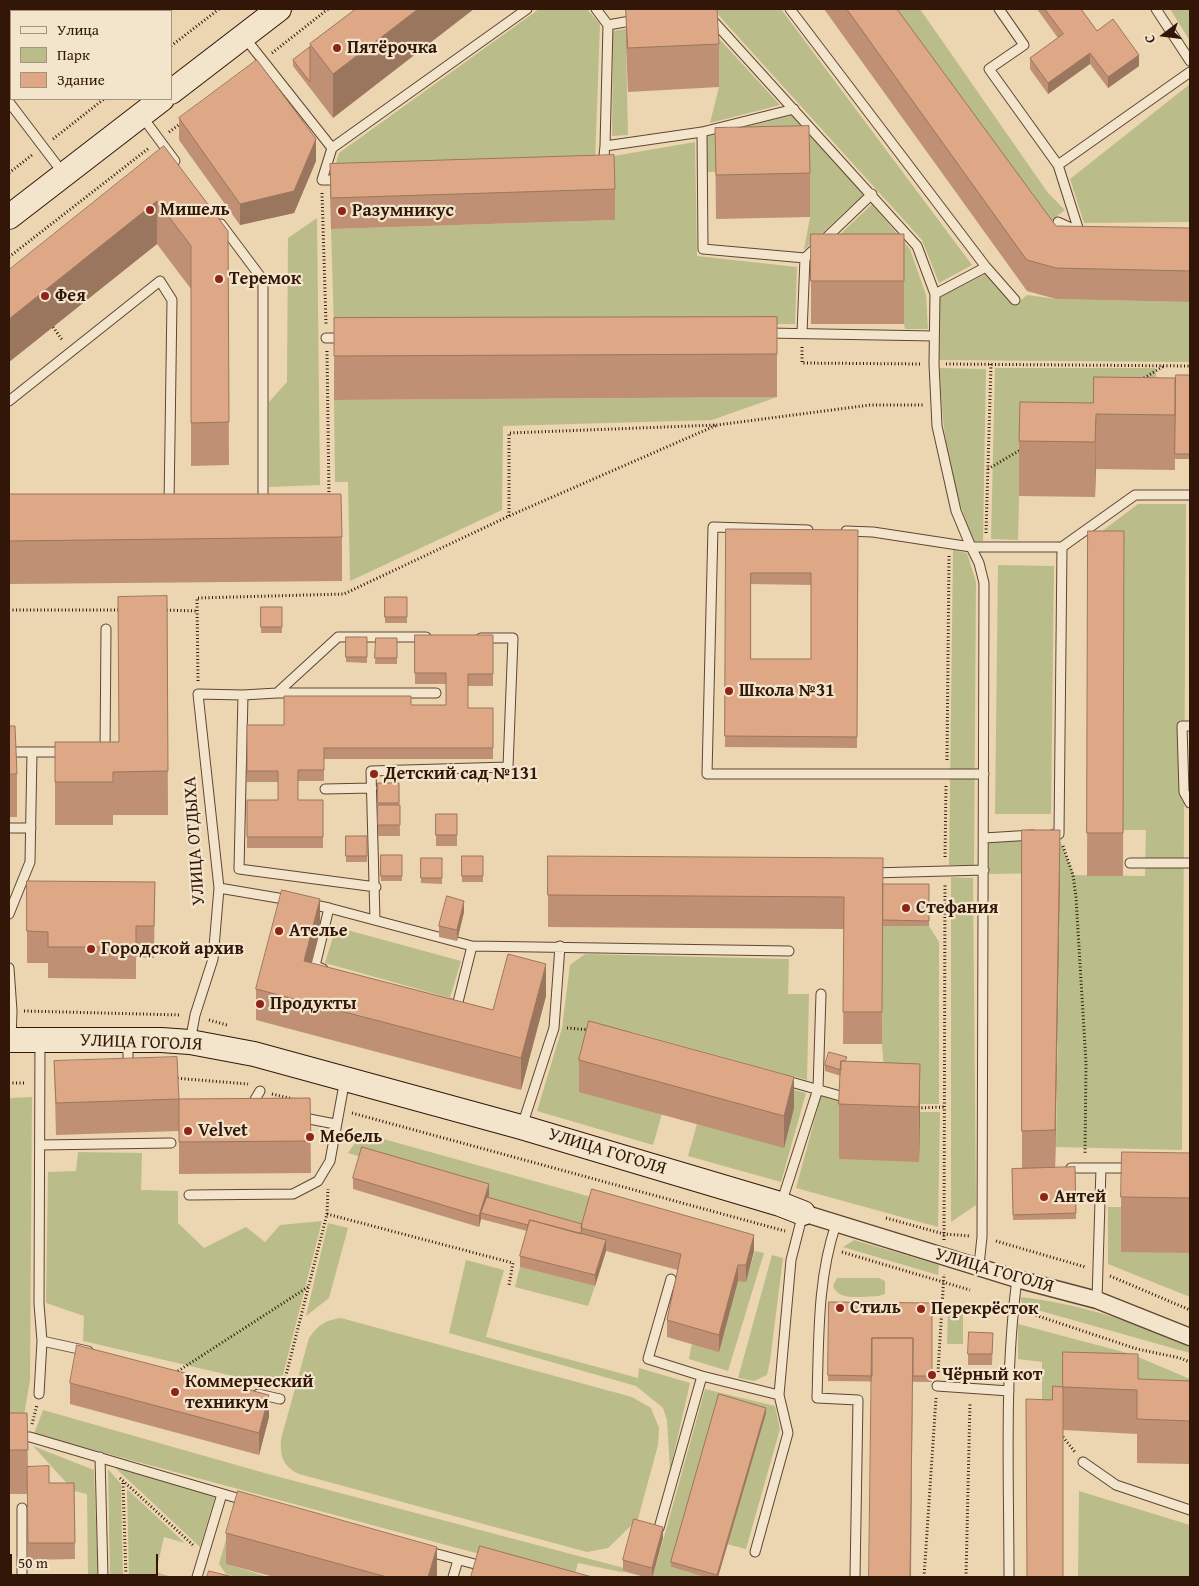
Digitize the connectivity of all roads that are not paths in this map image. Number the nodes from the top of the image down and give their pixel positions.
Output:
1 (279, 9) edge
2 (527, 9) edge
3 (596, 9) edge
4 (705, 9) edge
5 (790, 9) edge
6 (999, 9) edge
7 (1156, 9) edge
8 (643, 18) edge
9 (608, 24) junction
10 (244, 36) junction
11 (1190, 61) edge
12 (1190, 72) edge
13 (172, 91) edge
14 (161, 100) edge
15 (9, 102) edge
16 (794, 109) junction
17 (141, 115) junction
18 (702, 132) junction
19 (605, 146) junction
20 (332, 148) junction
21 (1058, 165) junction
22 (182, 171) edge
23 (593, 173) edge
24 (64, 175) junction
25 (351, 179) edge
26 (872, 194) junction
27 (9, 217) edge
28 (217, 218) edge
29 (1058, 222) dead end
30 (805, 258) junction
31 (986, 268) junction
32 (935, 294) junction
33 (1015, 300) dead end
34 (753, 333) edge
35 (802, 333) junction
36 (934, 336) junction
37 (326, 338) road end
38 (356, 338) edge
39 (9, 401) edge
40 (1190, 495) edge
41 (263, 512) edge
42 (169, 515) edge
43 (816, 530) edge
44 (835, 530) edge
45 (971, 547) junction
46 (1062, 547) junction
47 (106, 629) dead end
48 (435, 637) edge
49 (474, 638) edge
50 (436, 692) dead end
51 (277, 693) junction
52 (243, 696) junction
53 (1190, 726) edge
54 (9, 752) edge
55 (32, 752) junction
56 (78, 752) edge
57 (96, 752) edge
58 (984, 774) junction
59 (372, 788) junction
60 (325, 789) dead end
61 (1190, 803) edge
62 (9, 828) edge
63 (31, 828) junction
64 (984, 838) junction
65 (1190, 862) edge
66 (1130, 863) dead end
67 (984, 870) junction
68 (863, 873) edge
69 (219, 888) junction
70 (376, 888) junction
71 (329, 908) junction
72 (9, 914) edge
73 (375, 920) junction
74 (472, 946) junction
75 (560, 946) junction
76 (789, 950) dead end
77 (9, 968) edge
78 (334, 972) edge
79 (821, 994) dead end
80 (438, 1001) edge
81 (10, 1040) edge
82 (40, 1040) junction
83 (128, 1041) junction
84 (190, 1042) junction
85 (770, 1076) edge
86 (345, 1078) junction
87 (129, 1080) edge
88 (818, 1089) junction
89 (260, 1091) road end
90 (860, 1101) edge
91 (247, 1114) edge
92 (284, 1116) edge
93 (335, 1124) junction
94 (521, 1127) junction
95 (171, 1143) dead end
96 (40, 1144) junction
97 (1141, 1167) edge
98 (1071, 1168) edge
99 (1101, 1168) junction
100 (189, 1195) dead end
101 (780, 1204) junction
102 (801, 1224) junction
103 (836, 1224) junction
104 (979, 1265) junction
105 (1017, 1278) junction
106 (671, 1279) dead end
107 (1097, 1300) junction
108 (1190, 1337) edge
109 (42, 1341) junction
110 (99, 1353) edge
111 (702, 1376) junction
112 (937, 1386) road end
113 (1009, 1391) junction
114 (252, 1392) edge
115 (39, 1394) road end
116 (779, 1396) junction
117 (280, 1399) road end
118 (9, 1437) edge
119 (100, 1457) junction
120 (1083, 1462) dead end
121 (222, 1494) junction
122 (259, 1504) edge
123 (22, 1508) dead end
124 (1190, 1510) edge
125 (658, 1528) edge
126 (420, 1549) edge
127 (754, 1552) dead end
128 (458, 1560) junction
129 (496, 1570) edge
130 (200, 1575) edge
131 (22, 1577) edge
132 (103, 1577) edge
133 (453, 1577) edge
134 (855, 1577) edge
135 (1009, 1577) edge

1 - 10 street
2 - 20 lane
3 - 9 lane
4 - 16 lane
5 - 31 lane
6 - 21 lane
7 - 11 lane
8 - 9 lane
9 - 19 lane
10 - 13 street
10 - 20 lane
12 - 21 lane
14 - 17 street
15 - 24 lane
16 - 18 lane
16 - 26 lane
17 - 22 lane
17 - 24 street
18 - 19 lane
18 - 30 lane
19 - 23 lane
20 - 25 lane
21 - 29 lane
24 - 27 street
26 - 30 lane
26 - 32 lane
28 - 41 lane
30 - 35 lane
31 - 32 lane
31 - 33 lane
32 - 36 lane
34 - 35 lane
35 - 36 lane
36 - 45 lane
37 - 38 lane
39 - 42 lane
40 - 46 lane
43 - 58 lane
44 - 45 lane
45 - 46 lane
45 - 58 lane
46 - 64 lane
47 - 57 lane
48 - 51 lane
49 - 59 lane
50 - 51 lane
51 - 52 lane
52 - 69 lane, УЛИЦА ОТДЫХА
52 - 70 lane
53 - 61 lane
54 - 55 lane
55 - 56 lane
55 - 63 lane
58 - 64 lane
59 - 60 lane
59 - 70 lane
62 - 63 lane
63 - 72 lane
64 - 67 lane
65 - 66 lane
67 - 68 lane
67 - 104 lane
69 - 71 lane
69 - 84 lane, УЛИЦА ОТДЫХА
70 - 73 lane
71 - 73 lane
71 - 78 lane
73 - 74 lane
74 - 75 lane
74 - 80 lane
75 - 76 lane
75 - 94 lane
77 - 81 lane
79 - 88 lane
81 - 82 street, УЛИЦА ГОГОЛЯ
82 - 83 street, УЛИЦА ГОГОЛЯ
82 - 96 lane
83 - 84 street, УЛИЦА ГОГОЛЯ
83 - 87 lane
84 - 86 street, УЛИЦА ГОГОЛЯ
85 - 88 lane
86 - 93 lane
86 - 94 street, УЛИЦА ГОГОЛЯ
88 - 90 lane
88 - 101 lane
89 - 91 lane
92 - 93 lane
93 - 100 lane
94 - 101 street, УЛИЦА ГОГОЛЯ
95 - 96 lane
96 - 109 lane
97 - 99 lane
98 - 99 lane
99 - 107 lane
101 - 102 street, УЛИЦА ГОГОЛЯ
102 - 103 street, УЛИЦА ГОГОЛЯ
102 - 116 lane
103 - 104 street, УЛИЦА ГОГОЛЯ
103 - 134 lane
104 - 105 street, УЛИЦА ГОГОЛЯ
105 - 107 street, УЛИЦА ГОГОЛЯ
105 - 113 lane
106 - 111 lane
107 - 108 street, УЛИЦА ГОГОЛЯ
109 - 110 lane
109 - 115 lane
111 - 116 lane
111 - 125 lane
112 - 113 lane
113 - 135 lane
114 - 117 lane
116 - 127 lane
118 - 119 lane
119 - 121 lane
119 - 132 lane
120 - 124 lane
121 - 122 lane
121 - 130 lane
123 - 131 lane
126 - 128 lane
128 - 129 lane
128 - 133 lane

